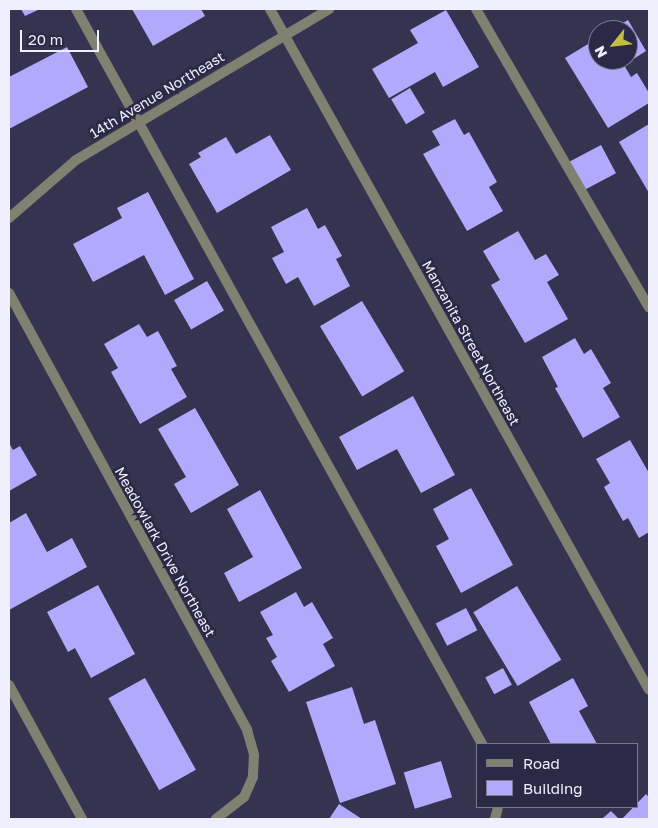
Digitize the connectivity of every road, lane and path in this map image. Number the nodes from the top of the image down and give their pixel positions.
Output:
1 (76, 9) edge
2 (270, 9) edge
3 (329, 9) edge
4 (476, 9) edge
5 (284, 35) junction
6 (138, 121) junction
7 (9, 218) edge
8 (9, 293) edge
9 (649, 308) edge
10 (9, 686) edge
11 (649, 690) edge
12 (481, 743) edge
13 (82, 819) edge
14 (216, 819) edge

1 - 6 street
2 - 5 street, Manzanita Street Northeast
3 - 5 street, 14th Avenue Northeast
4 - 9 street
5 - 6 street, 14th Avenue Northeast
5 - 11 street, Manzanita Street Northeast
6 - 7 street, 14th Avenue Northeast
6 - 12 street
8 - 14 street, Meadowlark Drive Northeast
10 - 13 street

